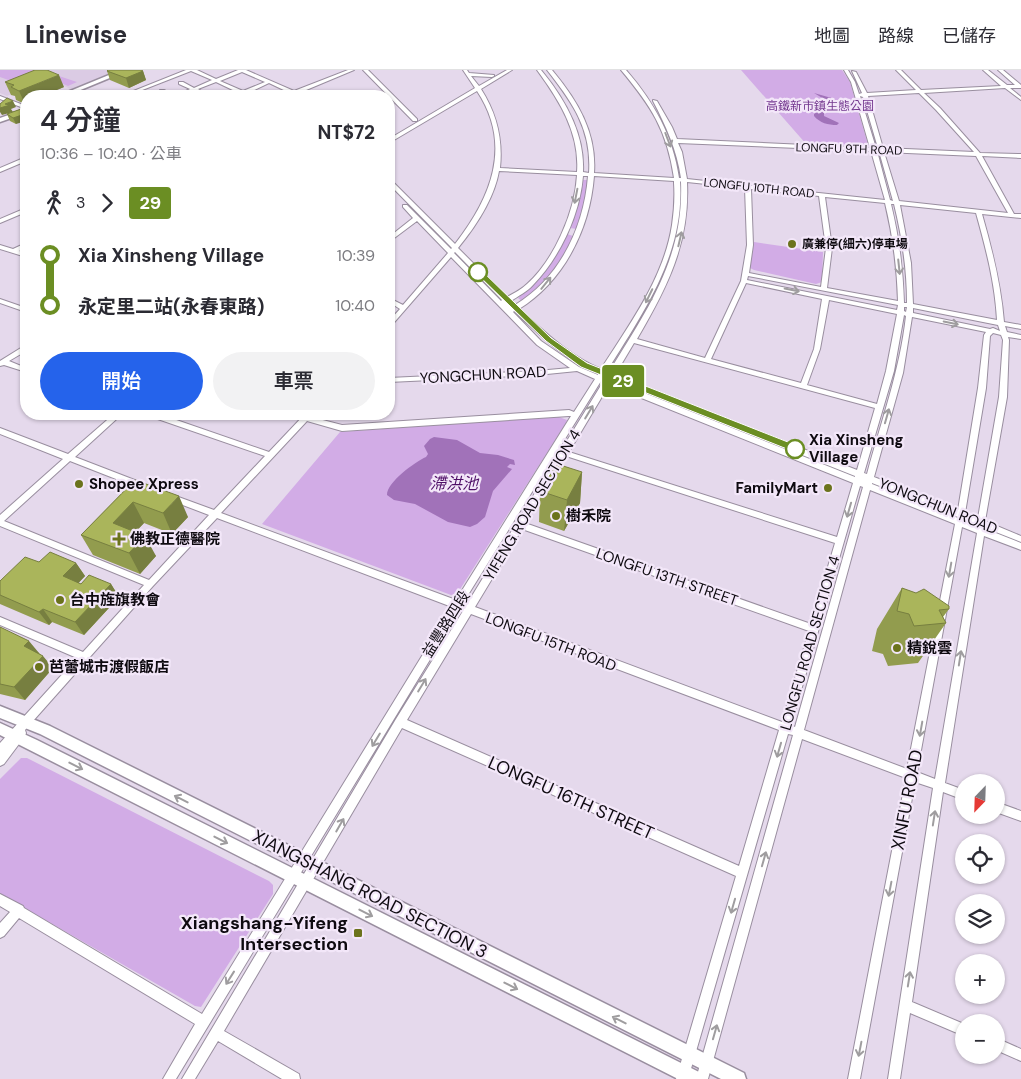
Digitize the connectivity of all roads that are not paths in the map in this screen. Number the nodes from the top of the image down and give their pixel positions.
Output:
1 (126, 70) edge
2 (192, 70) edge
3 (239, 70) edge
4 (352, 70) edge
5 (365, 70) edge
6 (503, 70) edge
7 (510, 70) edge
8 (539, 70) edge
9 (549, 70) edge
10 (623, 70) edge
11 (629, 70) edge
12 (846, 70) edge
13 (852, 70) edge
14 (898, 70) edge
15 (985, 70) edge
16 (1000, 70) edge
17 (1008, 70) edge
18 (466, 72) edge
19 (492, 76) junction
20 (216, 81) junction
21 (267, 82) junction
22 (181, 83) dead end
23 (1021, 85) edge
24 (1006, 86) junction
25 (477, 87) junction
26 (564, 88) junction
27 (554, 89) junction
28 (77, 90) edge
29 (139, 90) edge
30 (194, 90) joint
31 (237, 90) edge
32 (250, 90) edge
33 (282, 90) edge
34 (303, 90) edge
35 (385, 90) edge
36 (920, 91) junction
37 (864, 94) junction
38 (857, 95) junction
39 (1, 97) edge
40 (473, 98) dead end
41 (460, 99) junction
42 (1021, 99) edge
43 (395, 100) edge
44 (20, 106) edge
45 (655, 106) junction
46 (644, 108) dead end
47 (582, 111) junction
48 (20, 112) edge
49 (565, 112) junction
50 (0, 120) edge
51 (415, 120) junction
52 (395, 132) edge
53 (395, 137) edge
54 (590, 140) junction
55 (577, 141) junction
56 (677, 141) junction
57 (874, 150) junction
58 (881, 150) junction
59 (978, 154) junction
60 (1021, 156) edge
61 (20, 162) edge
62 (497, 168) junction
63 (0, 170) edge
64 (580, 174) junction
65 (592, 174) junction
66 (681, 180) junction
67 (748, 187) junction
68 (395, 188) edge
69 (395, 195) edge
70 (822, 195) junction
71 (893, 202) junction
72 (978, 211) junction
73 (20, 213) edge
74 (1012, 215) junction
75 (1021, 216) edge
76 (417, 218) junction
77 (0, 221) edge
78 (565, 230) junction
79 (578, 232) junction
80 (395, 235) edge
81 (0, 247) edge
82 (20, 247) edge
83 (13, 251) junction
84 (453, 252) junction
85 (20, 253) edge
86 (745, 277) junction
87 (824, 289) junction
88 (826, 298) junction
89 (507, 300) junction
90 (0, 301) edge
91 (395, 303) edge
92 (500, 304) junction
93 (20, 308) edge
94 (404, 308) junction
95 (514, 309) junction
96 (905, 309) junction
97 (508, 312) junction
98 (395, 318) edge
99 (1001, 323) junction
100 (1021, 327) edge
101 (992, 331) junction
102 (1006, 334) junction
103 (1021, 337) edge
104 (632, 340) junction
105 (20, 352) edge
106 (707, 361) junction
107 (2, 363) edge
108 (581, 367) junction
109 (20, 368) edge
110 (605, 377) junction
111 (395, 380) edge
112 (803, 387) junction
113 (879, 407) junction
114 (576, 416) junction
115 (111, 420) edge
116 (169, 420) edge
117 (304, 420) edge
118 (319, 420) edge
119 (0, 431) edge
120 (564, 453) junction
121 (271, 456) junction
122 (70, 458) junction
123 (859, 478) junction
124 (869, 482) junction
125 (152, 490) edge
126 (161, 494) edge
127 (216, 515) junction
128 (960, 518) junction
129 (0, 522) edge
130 (520, 525) junction
131 (981, 527) junction
132 (1021, 539) edge
133 (840, 541) junction
134 (1021, 547) edge
135 (150, 584) junction
136 (457, 606) junction
137 (468, 610) junction
138 (0, 621) edge
139 (814, 628) junction
140 (84, 657) junction
141 (0, 712) edge
142 (27, 721) junction
143 (400, 722) junction
144 (0, 729) edge
145 (785, 729) junction
146 (798, 735) junction
147 (16, 736) junction
148 (0, 750) edge
149 (0, 761) edge
150 (912, 776) junction
151 (938, 786) junction
152 (955, 792) edge
153 (1005, 810) edge
154 (1021, 816) edge
155 (309, 863) junction
156 (743, 873) junction
157 (299, 880) junction
158 (0, 900) edge
159 (19, 910) junction
160 (0, 932) edge
161 (905, 1005) junction
162 (203, 1022) junction
163 (955, 1026) edge
164 (216, 1033) junction
165 (1005, 1048) edge
166 (689, 1055) junction
167 (1021, 1055) edge
168 (706, 1063) junction
169 (687, 1077) edge
170 (169, 1079) edge
171 (188, 1079) edge
172 (294, 1079) edge
173 (702, 1079) edge
174 (738, 1079) edge
175 (854, 1079) edge
176 (894, 1079) edge

1 - 28 main road
2 - 20 street
2 - 29 street
3 - 20 street
3 - 21 street
4 - 34 street
5 - 35 street
6 - 19 street
7 - 25 street
8 - 27 street
9 - 26 street
10 - 45 street
11 - 45 street
12 - 38 street
13 - 37 street
14 - 36 street
15 - 24 street
16 - 23 street
17 - 23 street
18 - 19 street
18 - 25 street
19 - 25 street
20 - 30 street
20 - 31 street
21 - 32 street
21 - 33 street
22 - 30 street
23 - 24 street
24 - 36 street
24 - 42 street
25 - 41 street
25 - 51 street
25 - 62 street
26 - 27 street
26 - 47 street
27 - 49 street
36 - 37 street
36 - 59 street
37 - 38 street
37 - 58 street
38 - 57 street
39 - 44 street
40 - 41 street
41 - 53 street
43 - 51 street
45 - 46 street
45 - 56 street
45 -> 66 street
47 - 49 street
47 - 54 street
48 - 50 main road
49 - 55 street
51 - 52 street
54 - 55 street
54 - 65 street
55 - 64 street
56 - 57 street, LONGFU 9TH ROAD
56 - 66 street
57 - 58 street, LONGFU 9TH ROAD
57 - 71 street
58 - 59 street, LONGFU 9TH ROAD
58 - 71 street
59 - 60 street, LONGFU 9TH ROAD
59 - 74 street
61 - 63 street
62 - 64 street, LONGFU 10TH ROAD
62 - 84 street
64 - 65 street, LONGFU 10TH ROAD
64 -> 78 street
65 - 66 street, LONGFU 10TH ROAD
65 - 79 street
66 - 67 street, LONGFU 10TH ROAD
104 -> 66 street
66 -> 110 street
67 - 70 street, LONGFU 10TH ROAD
67 - 86 street
68 - 84 street
69 - 76 street
70 - 71 street, LONGFU 10TH ROAD
70 - 87 street
71 - 72 street, LONGFU 10TH ROAD
71 - 96 street, LONGFU ROAD SECTION 4
72 - 74 street, LONGFU 10TH ROAD
72 - 99 street
73 - 77 street
74 - 75 street, LONGFU 10TH ROAD
76 - 80 street
76 - 84 street
78 - 79 street
78 - 89 street
95 -> 79 street
81 - 83 street
82 - 83 street
83 - 85 street
84 - 89 street
84 - 92 street
84 - 94 street
86 - 87 street
86 -> 88 street
86 - 106 street
87 - 96 street
88 - 96 street
88 - 112 street
89 - 92 street
89 - 95 street
90 - 93 street
91 - 94 street
92 - 97 street
94 - 98 street
95 - 97 street
95 - 108 street
96 - 99 street
96 -> 101 street
96 - 113 street, LONGFU ROAD SECTION 4
124 -> 96 street, LONGFU ROAD SECTION 4
97 - 108 street
99 - 100 street
99 - 101 street
99 - 102 street, XINFU ROAD
101 - 102 street
101 - 128 street, XINFU ROAD
102 - 103 street
102 - 131 street, XINFU ROAD
104 - 106 street
104 - 110 street
105 - 107 street
106 - 112 street
107 - 109 street
108 - 110 street, YONGCHUN ROAD
108 - 111 street, YONGCHUN ROAD
110 - 114 street, 益豐路四段
120 -> 110 street, YIFENG ROAD SECTION 4
110 - 123 street, YONGCHUN ROAD
112 - 113 street
113 - 123 street, LONGFU ROAD SECTION 4
114 - 118 street
114 - 136 street, 益豐路四段
115 - 122 street
116 - 121 street
117 - 121 street
119 - 122 street
120 - 130 street, YIFENG ROAD SECTION 4
120 - 133 street
121 - 127 street
122 - 125 street
122 - 129 street
123 - 124 street, YONGCHUN ROAD
123 -> 133 street, LONGFU ROAD SECTION 4
124 - 128 street, YONGCHUN ROAD
124 - 146 street, LONGFU ROAD SECTION 4
126 - 127 street, LONGFU 15TH ROAD
127 - 135 street
127 - 136 street, LONGFU 15TH ROAD
128 - 131 street, YONGCHUN ROAD
128 -> 150 street, XINFU ROAD
129 - 135 street
130 - 137 street, YIFENG ROAD SECTION 4
130 - 139 street, LONGFU 13TH STREET
131 - 132 street, YONGCHUN ROAD
131 - 134 street, YONGCHUN ROAD
151 -> 131 street, XINFU ROAD
133 - 139 street, LONGFU ROAD SECTION 4
135 - 140 street
136 - 137 street, LONGFU 15TH ROAD
136 -> 155 street, 益豐路四段
143 -> 137 street, YIFENG ROAD SECTION 4
137 - 145 street, LONGFU 15TH ROAD
138 - 140 street
139 - 145 street, LONGFU ROAD SECTION 4
140 - 142 street
141 - 142 main road, XIANGSHANG ROAD SECTION 3
142 - 147 street
155 -> 142 main road, XIANGSHANG ROAD SECTION 3
155 -> 143 street, YIFENG ROAD SECTION 4
143 - 156 street, LONGFU 16TH STREET
144 - 147 main road, XIANGSHANG ROAD SECTION 3
145 - 146 street, LONGFU 15TH ROAD
145 -> 156 street, LONGFU ROAD SECTION 4
146 - 150 street, LONGFU 15TH ROAD
168 -> 146 street, LONGFU ROAD SECTION 4
147 - 148 street
147 - 149 street
147 -> 157 main road, XIANGSHANG ROAD SECTION 3
150 - 151 street, LONGFU 15TH ROAD
150 -> 175 street, XINFU ROAD
151 - 152 street, LONGFU 15TH ROAD
161 -> 151 street, XINFU ROAD
153 - 154 street
155 - 157 street, 益豐路四段
166 -> 155 main road, XIANGSHANG ROAD SECTION 3
156 -> 166 street, LONGFU ROAD SECTION 4
157 -> 162 street
157 - 164 street
157 -> 169 main road, XIANGSHANG ROAD SECTION 3
158 - 159 street
159 - 160 street
159 - 162 street
161 - 163 street
161 - 176 street, XINFU ROAD
162 - 170 street
164 - 171 street
164 - 172 street
165 - 167 street
166 - 168 main road, XIANGSHANG ROAD SECTION 3
166 - 169 street, LONGFU ROAD SECTION 4
168 - 173 street, LONGFU ROAD SECTION 4
168 - 174 main road, XIANGSHANG ROAD SECTION 3

